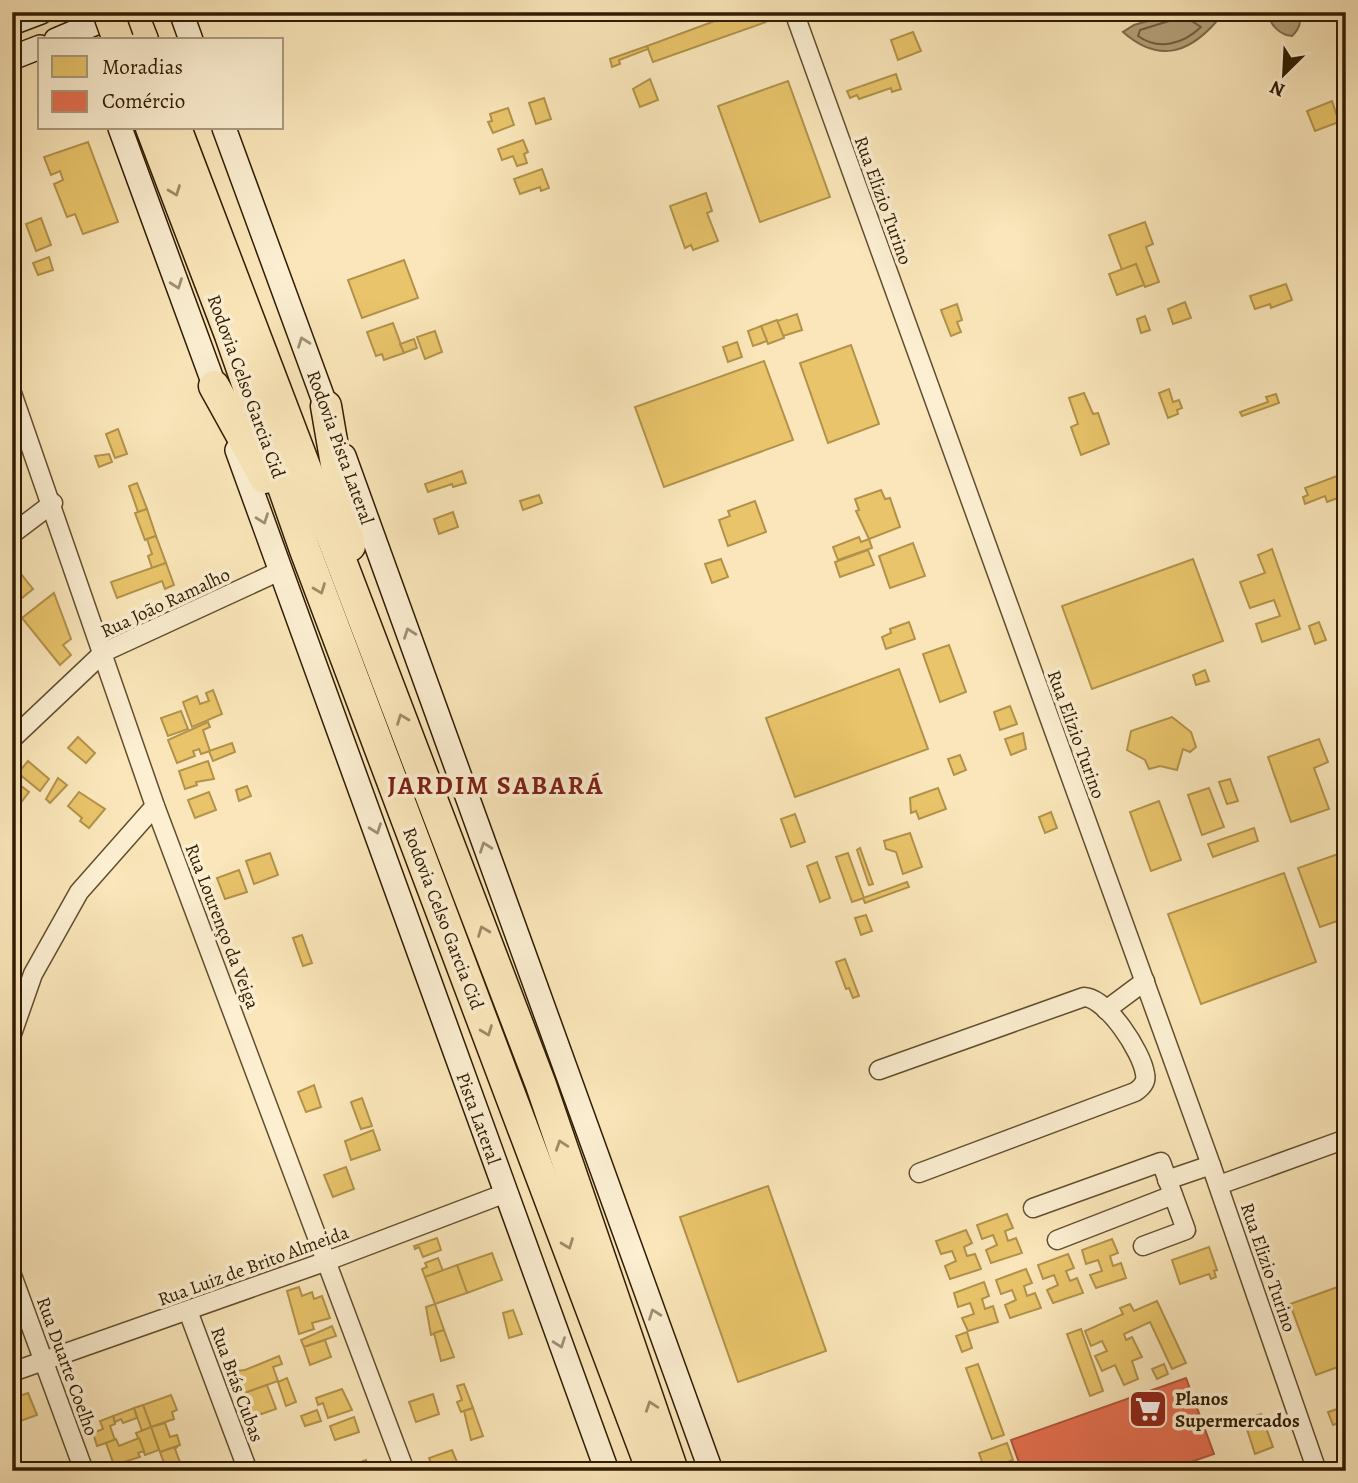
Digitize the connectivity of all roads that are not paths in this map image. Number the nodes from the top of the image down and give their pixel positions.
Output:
1 (41, 12) edge
2 (122, 12) edge
3 (132, 12) edge
4 (181, 12) edge
5 (794, 12) edge
6 (12, 23) edge
7 (89, 23) edge
8 (60, 38) edge
9 (115, 38) edge
10 (142, 38) edge
11 (190, 38) edge
12 (38, 48) edge
13 (12, 58) edge
14 (121, 130) edge
15 (152, 130) edge
16 (177, 130) edge
17 (225, 130) edge
18 (214, 386) junction
19 (12, 393) edge
20 (326, 406) junction
21 (53, 503) junction
22 (12, 534) edge
23 (305, 550) junction
24 (282, 570) junction
25 (361, 612) junction
26 (104, 652) junction
27 (12, 739) edge
28 (155, 806) junction
29 (1145, 981) junction
30 (1107, 1010) junction
31 (12, 1034) edge
32 (879, 1070) dead end
33 (1346, 1139) edge
34 (1211, 1165) junction
35 (919, 1173) dead end
36 (1219, 1185) junction
37 (1170, 1187) junction
38 (506, 1193) junction
39 (1033, 1208) dead end
40 (1057, 1240) dead end
41 (1143, 1246) dead end
42 (327, 1261) junction
43 (12, 1275) edge
44 (188, 1311) junction
45 (44, 1360) junction
46 (12, 1372) edge
47 (84, 1471) edge
48 (248, 1471) edge
49 (405, 1471) edge
50 (607, 1471) edge
51 (652, 1471) edge
52 (673, 1471) edge
53 (711, 1471) edge
54 (1317, 1471) edge

1 - 6 street
2 - 7 street
3 - 10 highway
4 - 11 street
5 - 29 street, Rua Elizio Turino
7 - 8 street
7 - 9 highway, bridge
12 - 13 street
14 -> 18 street
15 -> 23 highway, Rodovia Celso Garcia Cid
16 - 25 highway, Rodovia Celso Garcia Cid
20 -> 17 street, Rodovia Pista Lateral
18 - 23 highway
18 -> 24 street
19 - 21 street, Rua Lourenço da Veiga
20 - 25 highway
53 -> 20 street, Rodovia Pista Lateral
21 - 22 street
21 - 26 street, Rua Lourenço da Veiga
23 -> 51 highway, Rodovia Celso Garcia Cid
24 - 26 street, Rua João Ramalho
24 -> 38 street, Pista Lateral
52 -> 25 highway, Rodovia Celso Garcia Cid
26 - 27 street, Rua João Ramalho
26 - 28 street, Rua Lourenço da Veiga
28 - 31 street
28 - 42 street, Rua Lourenço da Veiga
29 - 30 street
29 - 34 street, Rua Elizio Turino
30 - 32 street
30 - 35 street
33 - 36 street
34 - 36 street, Rua Elizio Turino
34 - 37 street
36 - 54 street, Rua Elizio Turino
37 - 39 street
37 - 40 street
37 - 41 street
38 - 42 street, Rua Luiz de Brito Almeida
38 -> 50 street, Pista Lateral
42 - 44 street, Rua Luiz de Brito Almeida
42 - 49 street, Rua Lourenço da Veiga
43 - 45 street, Rua Duarte Coelho
44 - 45 street, Rua Luiz de Brito Almeida
44 - 48 street, Rua Brás Cubas
45 - 46 street, Rua Luiz de Brito Almeida
45 - 47 street, Rua Duarte Coelho

